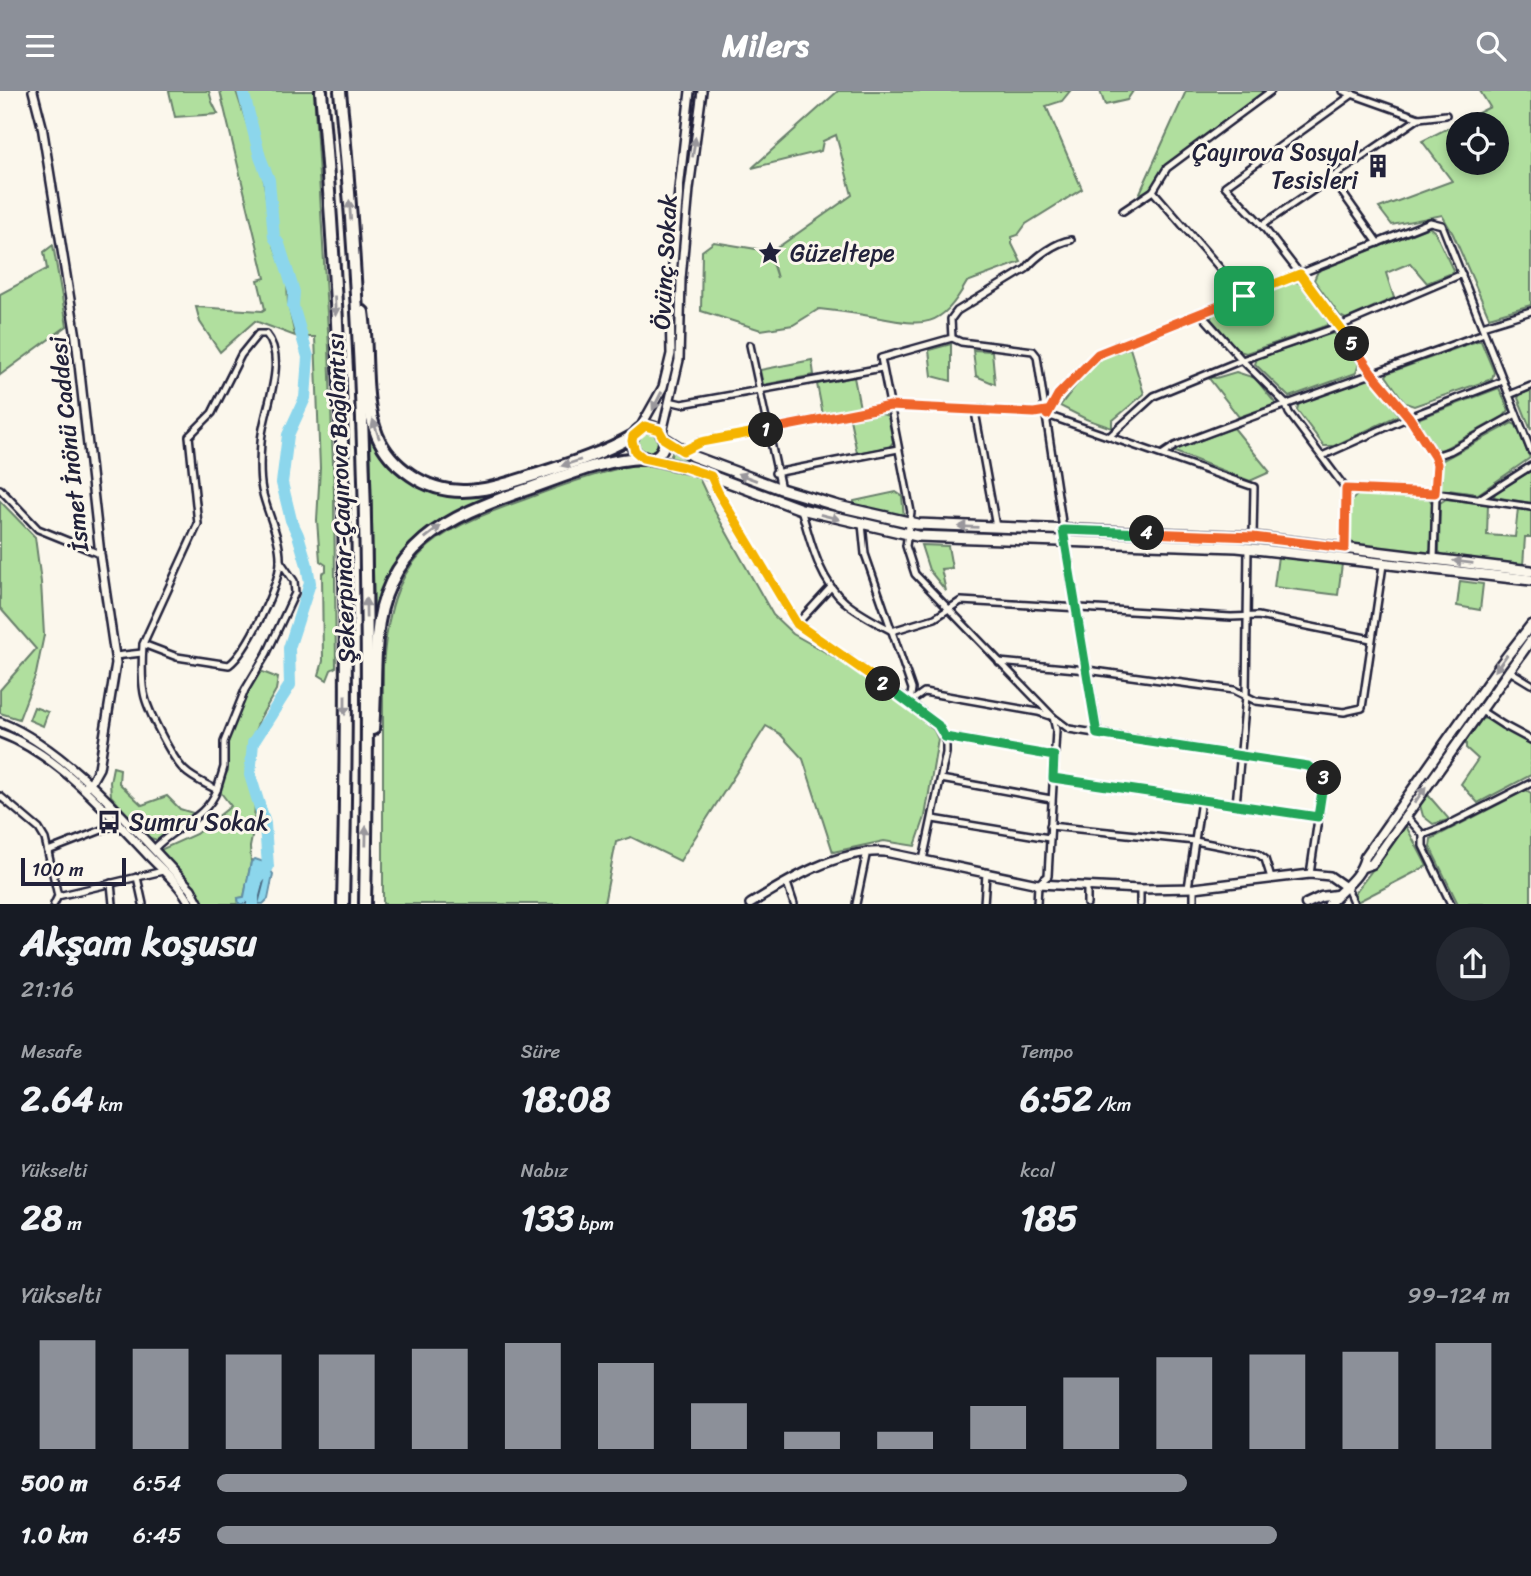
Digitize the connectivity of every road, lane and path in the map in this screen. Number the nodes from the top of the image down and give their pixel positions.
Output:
1 (33, 91) edge
2 (321, 91) edge
3 (340, 91) edge
4 (690, 91) edge
5 (702, 91) edge
6 (1271, 91) edge
7 (1343, 91) edge
8 (1353, 95) junction
9 (1446, 115) dead end
10 (1419, 118) junction
11 (1332, 178) junction
12 (1153, 191) junction
13 (1123, 211) dead end
14 (1262, 225) junction
15 (1071, 240) dead end
16 (352, 243) junction
17 (1378, 243) junction
18 (1300, 274) junction
19 (1462, 274) junction
20 (1244, 296) junction
21 (1531, 311) edge
22 (1200, 313) junction
23 (1340, 326) junction
24 (1483, 330) junction
25 (952, 338) junction
26 (750, 345) dead end
27 (1242, 360) junction
28 (882, 368) junction
29 (1372, 373) junction
30 (1503, 381) junction
31 (1531, 386) edge
32 (759, 390) junction
33 (1508, 395) junction
34 (669, 401) junction
35 (1285, 403) junction
36 (890, 406) junction
37 (979, 410) junction
38 (1046, 413) junction
39 (1516, 414) junction
40 (1409, 417) junction
41 (767, 430) junction
42 (637, 432) junction
43 (663, 436) junction
44 (1110, 436) junction
45 (898, 449) junction
46 (1531, 449) edge
47 (683, 451) junction
48 (1163, 454) junction
49 (1322, 456) junction
50 (1434, 456) junction
51 (646, 458) junction
52 (1531, 466) edge
53 (775, 473) junction
54 (711, 476) junction
55 (0, 489) edge
56 (781, 489) junction
57 (1346, 489) junction
58 (1435, 493) junction
59 (1479, 499) junction
60 (1531, 507) edge
61 (801, 509) junction
62 (910, 523) junction
63 (862, 524) junction
64 (996, 527) junction
65 (1063, 530) junction
66 (908, 535) junction
67 (1253, 537) junction
68 (1065, 542) junction
69 (1345, 548) junction
70 (1248, 549) junction
71 (100, 554) junction
72 (1434, 559) junction
73 (280, 561) junction
74 (1383, 565) junction
75 (1531, 571) edge
76 (1531, 580) edge
77 (831, 587) junction
78 (1076, 607) junction
79 (946, 608) junction
80 (1247, 616) junction
81 (797, 624) junction
82 (1531, 625) edge
83 (892, 631) junction
84 (1371, 639) junction
85 (1531, 640) edge
86 (143, 644) junction
87 (142, 653) junction
88 (115, 656) junction
89 (999, 662) junction
90 (1087, 670) junction
91 (1508, 670) junction
92 (1531, 684) edge
93 (1246, 696) junction
94 (910, 702) junction
95 (1480, 710) junction
96 (1053, 717) junction
97 (0, 722) edge
98 (0, 733) edge
99 (1097, 734) junction
100 (945, 737) junction
101 (1531, 740) edge
102 (1054, 756) junction
103 (1242, 757) junction
104 (1053, 778) junction
105 (941, 779) junction
106 (1531, 783) edge
107 (87, 786) junction
108 (217, 790) junction
109 (0, 796) edge
110 (1051, 799) junction
111 (1201, 800) junction
112 (367, 802) junction
113 (1236, 805) junction
114 (1405, 815) junction
115 (1318, 817) junction
116 (933, 819) junction
117 (117, 824) junction
118 (1049, 826) junction
119 (1423, 835) junction
120 (1049, 838) junction
121 (1195, 841) junction
122 (154, 849) junction
123 (48, 851) junction
124 (867, 851) junction
125 (923, 860) junction
126 (1363, 867) junction
127 (165, 868) junction
128 (986, 874) junction
129 (1310, 874) junction
130 (137, 877) junction
131 (1270, 879) junction
132 (111, 883) junction
133 (787, 883) junction
134 (1038, 884) junction
135 (1087, 886) junction
136 (1191, 888) junction
137 (1348, 888) junction
138 (1140, 889) junction
139 (1336, 895) junction
140 (58, 896) junction
141 (1450, 902) edge
142 (54, 904) edge
143 (113, 904) edge
144 (143, 904) edge
145 (190, 904) edge
146 (200, 904) edge
147 (342, 904) edge
148 (365, 904) edge
149 (750, 904) edge
150 (794, 904) edge
151 (856, 904) edge
152 (984, 904) edge
153 (1037, 904) edge
154 (1087, 904) edge
155 (1140, 904) edge
156 (1194, 904) edge
157 (1306, 904) edge
158 (1329, 904) edge
159 (1354, 904) edge
160 (1441, 904) edge

1 - 71 street, İsmet İnönü Caddesi
2 -> 147 highway, Şekerpınar-Çayırova Bağlantısı
16 -> 3 highway, Şekerpınar-Çayırova Bağlantısı
4 -> 42 street, Övünç Sokak
34 -> 5 street, Övünç Sokak
6 - 12 street
7 - 8 street
8 - 10 street
8 - 14 street
9 - 10 street
10 - 11 street
11 - 14 street
11 - 17 street
12 - 13 street
12 - 20 street
14 - 18 street
15 - 25 street
42 -> 16 highway
112 -> 16 highway, Şekerpınar-Çayırova Bağlantısı
17 - 18 street
17 - 19 street
18 - 20 street
18 - 23 street
19 - 23 street
19 - 24 street
20 - 22 street
21 - 24 street
22 - 27 street
22 - 38 street
23 - 27 street
23 - 29 street
24 - 29 street
24 - 30 street
25 - 28 street
25 - 38 street
26 - 32 street
27 - 35 street
27 - 44 street
28 - 32 street
28 - 36 street
29 - 35 street
29 - 40 street
30 - 33 street
30 - 40 street
31 - 33 street
32 - 34 street
32 - 41 street
33 - 39 street
34 - 43 street, Övünç Sokak
35 - 48 street
35 - 49 street
36 - 37 street
36 - 41 street
36 - 45 street
37 - 38 street
37 - 64 street
38 - 44 street
38 - 65 street
39 - 46 street
39 - 50 street
40 - 49 street
40 - 50 street
41 - 47 street
41 - 53 street
42 - 43 main road
42 - 51 main road
43 - 47 main road
43 - 51 main road
44 - 48 street
45 - 53 street
45 - 62 street
56 -> 47 main road
48 - 67 street
49 - 57 street
50 - 58 street
51 - 54 main road
112 -> 51 highway
52 - 59 street
53 - 56 street
54 - 61 main road
54 - 81 street
55 - 71 street
56 - 62 main road
57 - 58 street
57 - 69 street
58 - 59 street
58 - 72 street
59 - 60 street
61 -> 63 main road
61 - 77 street
64 -> 62 main road
62 - 66 street
63 - 66 main road
63 - 83 street
64 - 65 main road
65 - 67 main road
65 - 68 street
66 - 68 main road
66 - 79 street
67 - 69 main road
68 - 70 main road
68 - 78 street
69 - 72 main road
70 - 74 main road
70 - 80 street
71 - 88 street, İsmet İnönü Caddesi
75 -> 72 main road
73 - 86 street
73 - 86 street
73 - 108 street
74 - 76 main road
74 - 84 street
77 - 81 street
77 - 83 street
78 - 79 street
78 - 80 street
78 - 90 street
79 - 83 street
79 - 89 street
80 - 84 street
80 - 93 street
81 - 94 street
82 -> 126 main road
83 - 94 street
84 - 93 street
85 - 91 main road
86 - 87 street
87 - 88 street
87 - 108 street
88 - 107 street, İsmet İnönü Caddesi
89 - 90 street
89 - 96 street
90 - 93 street
90 - 99 street
91 - 92 street
91 - 95 main road
93 - 103 street
94 - 96 street
94 - 100 street
95 - 101 street
114 -> 95 main road
96 - 99 street
96 - 102 street
97 - 107 street
98 - 107 street
99 - 103 street
100 - 102 street
100 - 105 street
102 - 104 street
103 - 113 street
103 - 115 street
104 - 110 street
104 - 111 street
105 - 110 street
105 - 116 street
106 - 119 street
107 - 117 street
107 - 122 street
108 - 122 street
109 - 123 street
110 - 118 street
111 - 113 street
111 - 121 street
148 -> 112 highway, Şekerpınar-Çayırova Bağlantısı
113 - 115 street
114 - 119 street
114 - 126 main road
115 - 129 street
116 - 120 street
116 - 125 street
117 - 123 street
117 - 127 street
118 - 120 street
118 - 121 street
119 - 141 street
120 - 134 street
121 - 131 street
121 - 136 street
122 - 127 street
123 - 140 street
124 - 125 street
124 - 133 street
124 - 151 street
125 - 128 street
126 - 137 main road
127 - 130 street
127 - 145 street
127 - 146 street
128 - 134 street
128 - 152 street
129 - 131 street
129 - 137 street
130 - 132 street
130 - 144 street
131 - 136 street
132 - 140 street
132 - 143 street
133 - 149 street
133 - 150 street
134 - 135 street
134 - 153 street
135 - 138 street
135 - 154 street
136 - 138 street
136 - 156 street
137 - 139 main road
137 - 159 street
138 - 155 street
139 - 157 main road
139 - 158 main road
140 - 142 street
141 - 160 street

